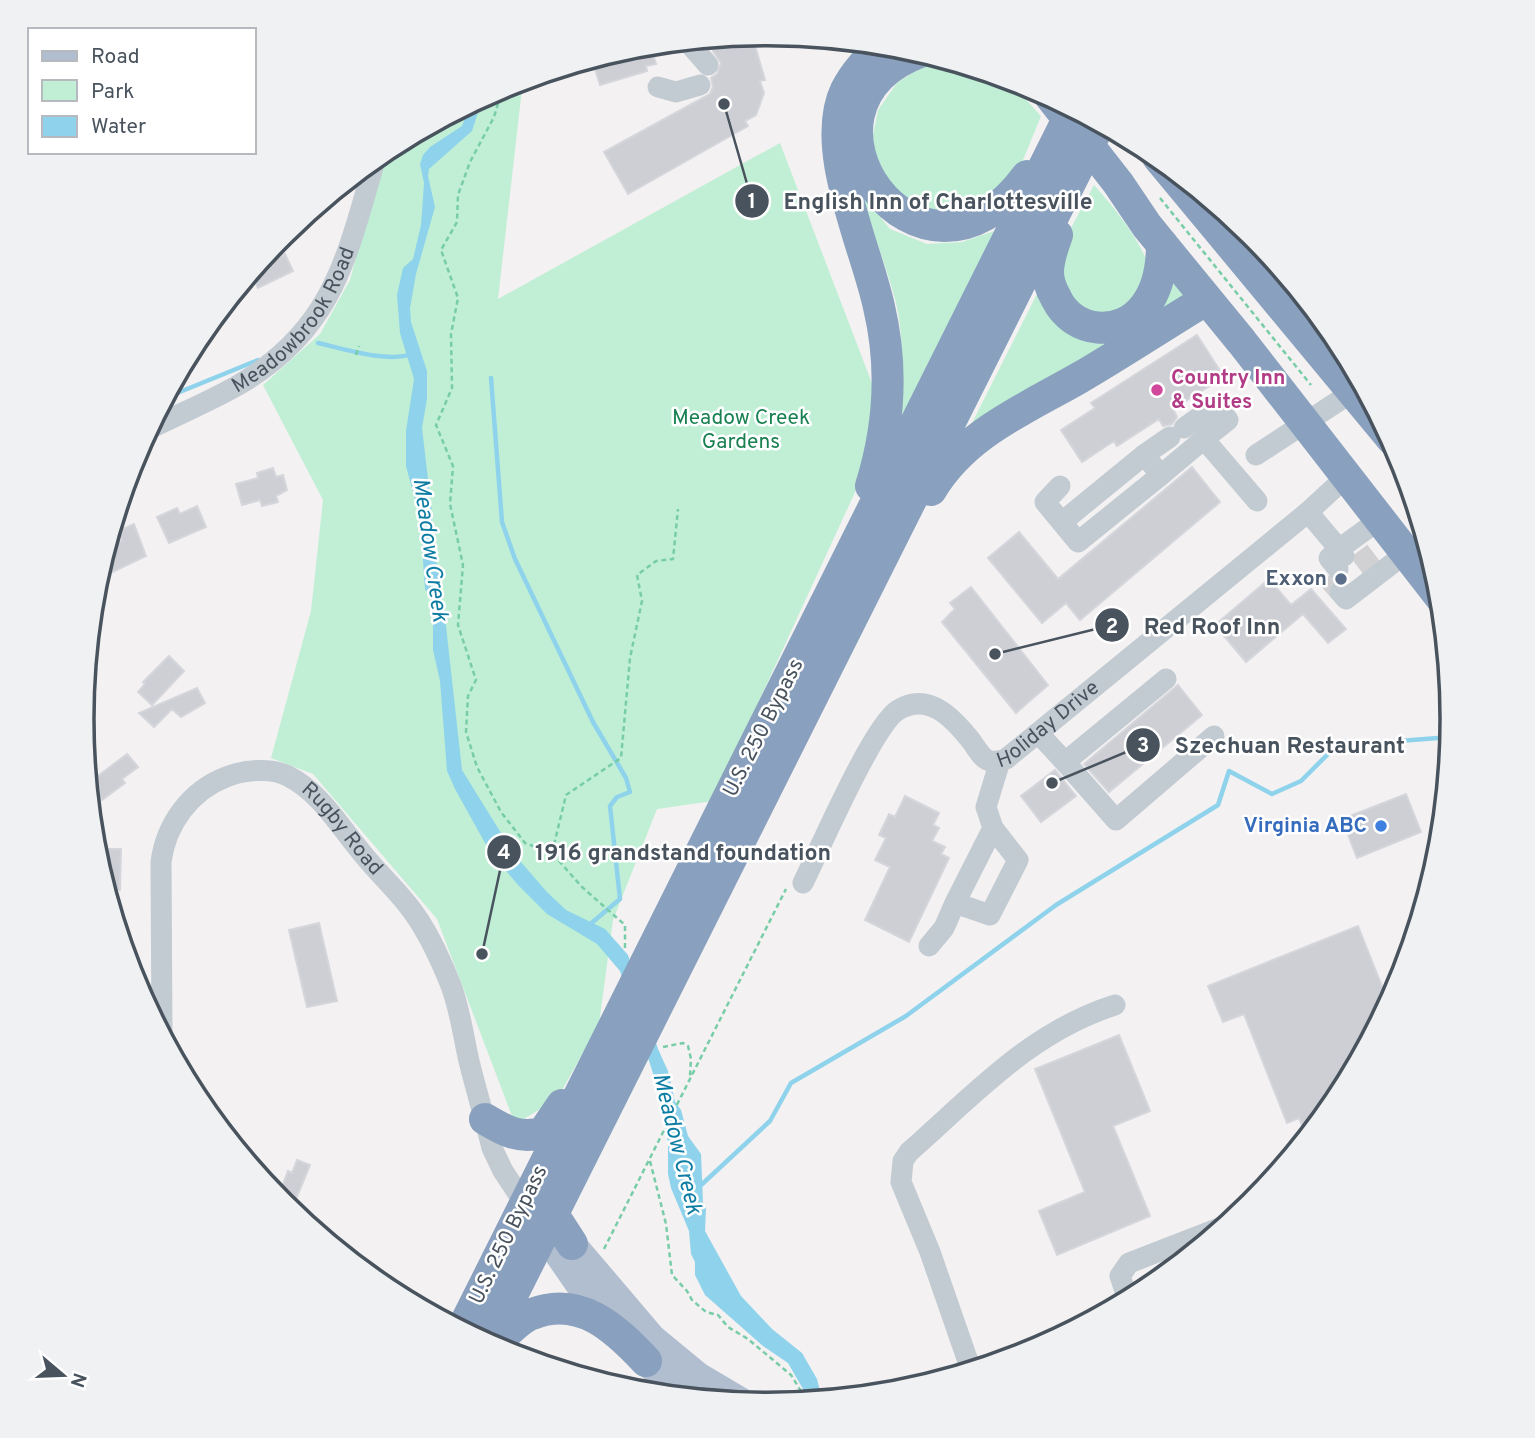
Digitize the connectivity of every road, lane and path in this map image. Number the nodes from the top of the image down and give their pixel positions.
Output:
1 (697, 49) edge
2 (874, 54) edge
3 (904, 59) edge
4 (708, 65) dead end
5 (700, 86) dead end
6 (658, 87) dead end
7 (498, 102) edge
8 (1065, 115) edge
9 (1069, 117) edge
10 (1096, 132) edge
11 (1046, 164) junction
12 (371, 175) edge
13 (1158, 196) dead end
14 (1062, 200) junction
15 (1208, 209) edge
16 (1235, 234) edge
17 (1161, 244) junction
18 (1250, 255) edge
19 (1207, 299) junction
20 (359, 346) dead end
21 (356, 355) dead end
22 (1345, 373) edge
23 (1311, 385) dead end
24 (1356, 390) edge
25 (162, 422) edge
26 (1304, 422) junction
27 (1204, 439) junction
28 (1256, 455) dead end
29 (1144, 456) junction
30 (1161, 475) junction
31 (1346, 477) junction
32 (1060, 486) dead end
33 (1257, 501) dead end
34 (678, 509) dead end
35 (1308, 512) junction
36 (1380, 520) junction
37 (1062, 522) junction
38 (1406, 553) junction
39 (847, 563) junction
40 (1351, 570) junction
41 (1426, 578) edge
42 (827, 665) junction
43 (1166, 679) dead end
44 (1038, 733) junction
45 (1214, 736) dead end
46 (1000, 761) junction
47 (1065, 762) junction
48 (993, 828) junction
49 (552, 853) junction
50 (795, 884) joint
51 (956, 903) junction
52 (929, 946) dead end
53 (625, 952) dead end
54 (1115, 1005) dead end
55 (162, 1015) edge
56 (657, 1050) dead end
57 (588, 1075) junction
58 (690, 1079) junction
59 (485, 1119) junction
60 (649, 1160) junction
61 (540, 1216) junction
62 (1199, 1236) edge
63 (572, 1244) joint
64 (603, 1251) dead end
65 (1125, 1289) edge
66 (467, 1321) edge
67 (492, 1333) edge
68 (503, 1338) edge
69 (646, 1361) junction
70 (968, 1362) edge
71 (671, 1386) edge
72 (724, 1391) edge
73 (801, 1391) edge

1 - 4 street
2 - 39 highway
3 - 11 highway
5 - 6 street
7 - 49 path
8 - 17 highway
9 - 11 highway, U.S. 250 Bypass
10 - 14 highway, U.S. 250 Bypass
11 - 39 highway, U.S. 250 Bypass
12 - 25 street, Meadowbrook Road
13 - 23 path
14 - 17 highway
14 - 42 highway, U.S. 250 Bypass
15 - 18 highway
16 - 18 highway
17 - 19 highway
18 - 22 highway
19 - 26 highway
19 - 42 highway
20 - 21 path
24 - 26 street
26 - 28 street
26 - 31 highway
27 - 29 street
27 - 30 street
27 - 33 street
29 - 30 street
29 - 37 street
30 - 37 street
31 - 35 street, Holiday Drive
31 - 36 highway
32 - 37 street
34 - 49 path
35 - 40 street
35 - 44 street, Holiday Drive
36 - 38 highway
36 - 40 street
38 - 40 street
38 - 41 highway
39 - 57 highway, U.S. 250 Bypass
42 - 61 highway, U.S. 250 Bypass
43 - 47 street
44 - 46 street, Holiday Drive
44 - 47 street
45 - 47 street
46 - 48 street
46 - 50 street, Holiday Drive
48 - 51 street
48 - 51 street
49 - 53 path
50 - 58 path
51 - 52 street
54 - 70 street
55 - 59 street, Rugby Road
56 - 58 path
57 - 59 highway
57 - 61 highway, U.S. 250 Bypass
58 - 60 path
59 - 61 street, Rugby Road
60 - 64 path
60 - 73 path
61 - 63 highway
61 - 66 highway, U.S. 250 Bypass
61 - 67 highway, U.S. 250 Bypass
61 - 69 main road
62 - 65 street
63 - 72 main road
68 - 69 highway
69 - 71 main road

